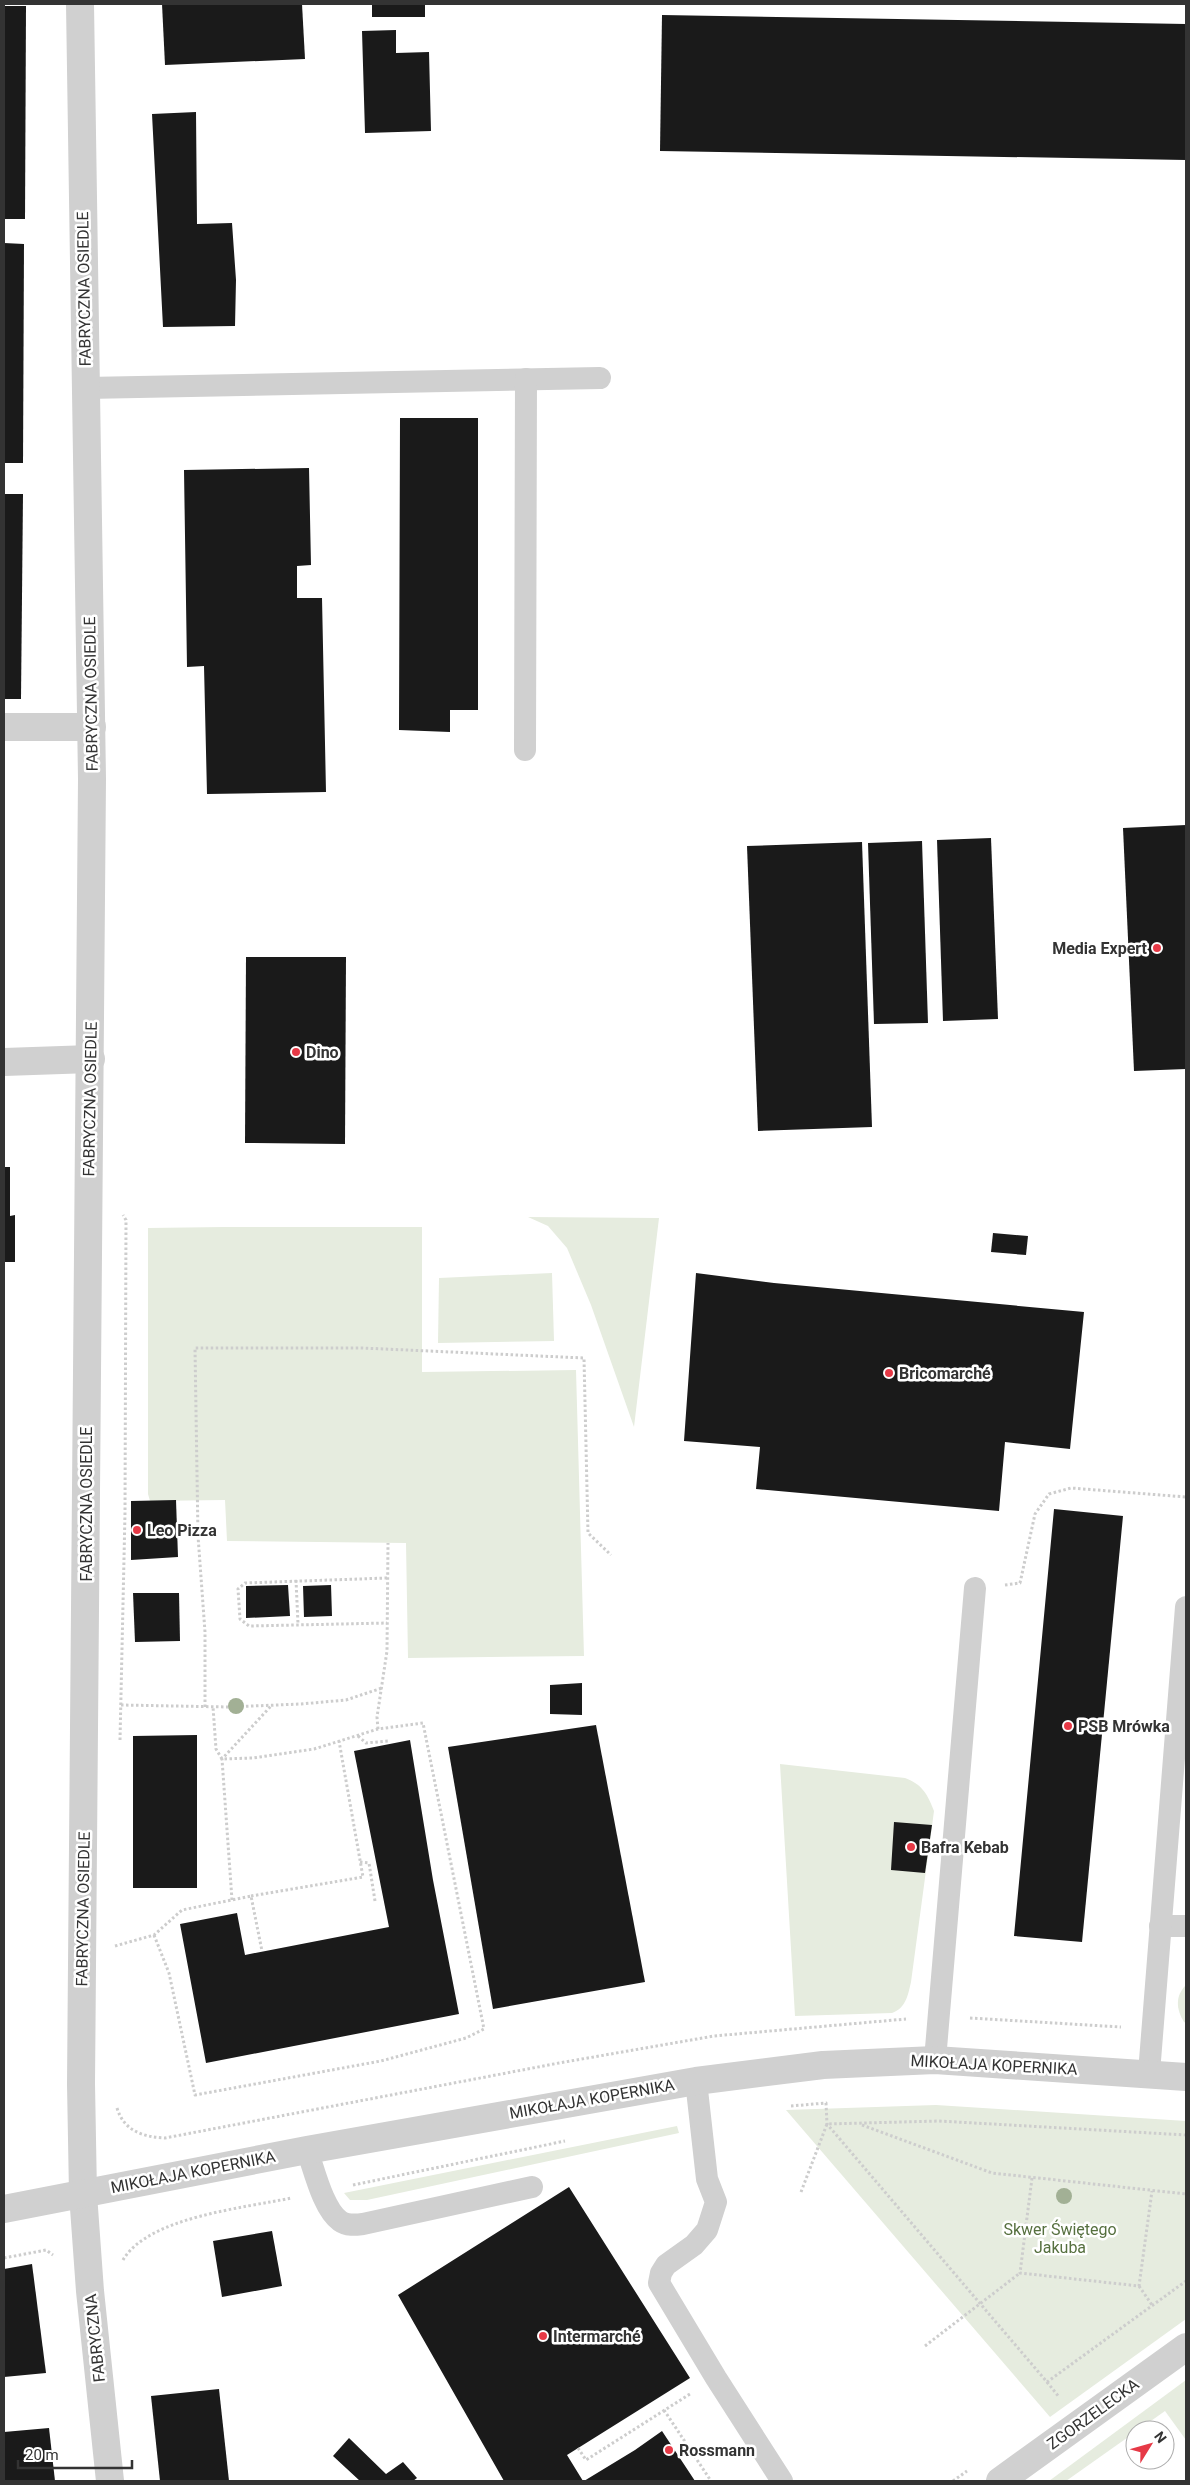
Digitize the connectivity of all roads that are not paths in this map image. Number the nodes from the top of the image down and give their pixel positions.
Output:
1 (80, 4) edge
2 (600, 378) dead end
3 (526, 379) junction
4 (86, 388) junction
5 (4, 727) edge
6 (92, 727) junction
7 (525, 750) dead end
8 (91, 1059) junction
9 (4, 1062) edge
10 (975, 1588) road end
11 (1186, 1607) edge
12 (1160, 1926) junction
13 (1186, 1926) edge
14 (935, 2060) junction
15 (1149, 2074) junction
16 (1186, 2077) edge
17 (696, 2080) junction
18 (307, 2150) junction
19 (532, 2187) dead end
20 (83, 2194) junction
21 (4, 2209) edge
22 (1186, 2347) edge
23 (110, 2481) edge
24 (782, 2481) edge
25 (1000, 2481) edge

1 - 4 street, FABRYCZNA OSIEDLE
2 - 3 lane
3 - 4 lane
3 - 7 lane
4 - 6 street, FABRYCZNA OSIEDLE
5 - 6 street
6 - 8 street, FABRYCZNA OSIEDLE
8 - 9 street
8 - 20 street, FABRYCZNA OSIEDLE
10 - 14 lane
11 - 12 lane
12 - 13 lane
12 - 15 lane
14 - 15 street, MIKOŁAJA KOPERNIKA
14 - 17 street, MIKOŁAJA KOPERNIKA
15 - 16 street, MIKOŁAJA KOPERNIKA
17 - 18 street, MIKOŁAJA KOPERNIKA
17 - 24 lane
18 - 19 lane
18 - 20 street, MIKOŁAJA KOPERNIKA
20 - 21 street, MIKOŁAJA KOPERNIKA
20 - 23 street, FABRYCZNA
22 - 25 street, ZGORZELECKA

